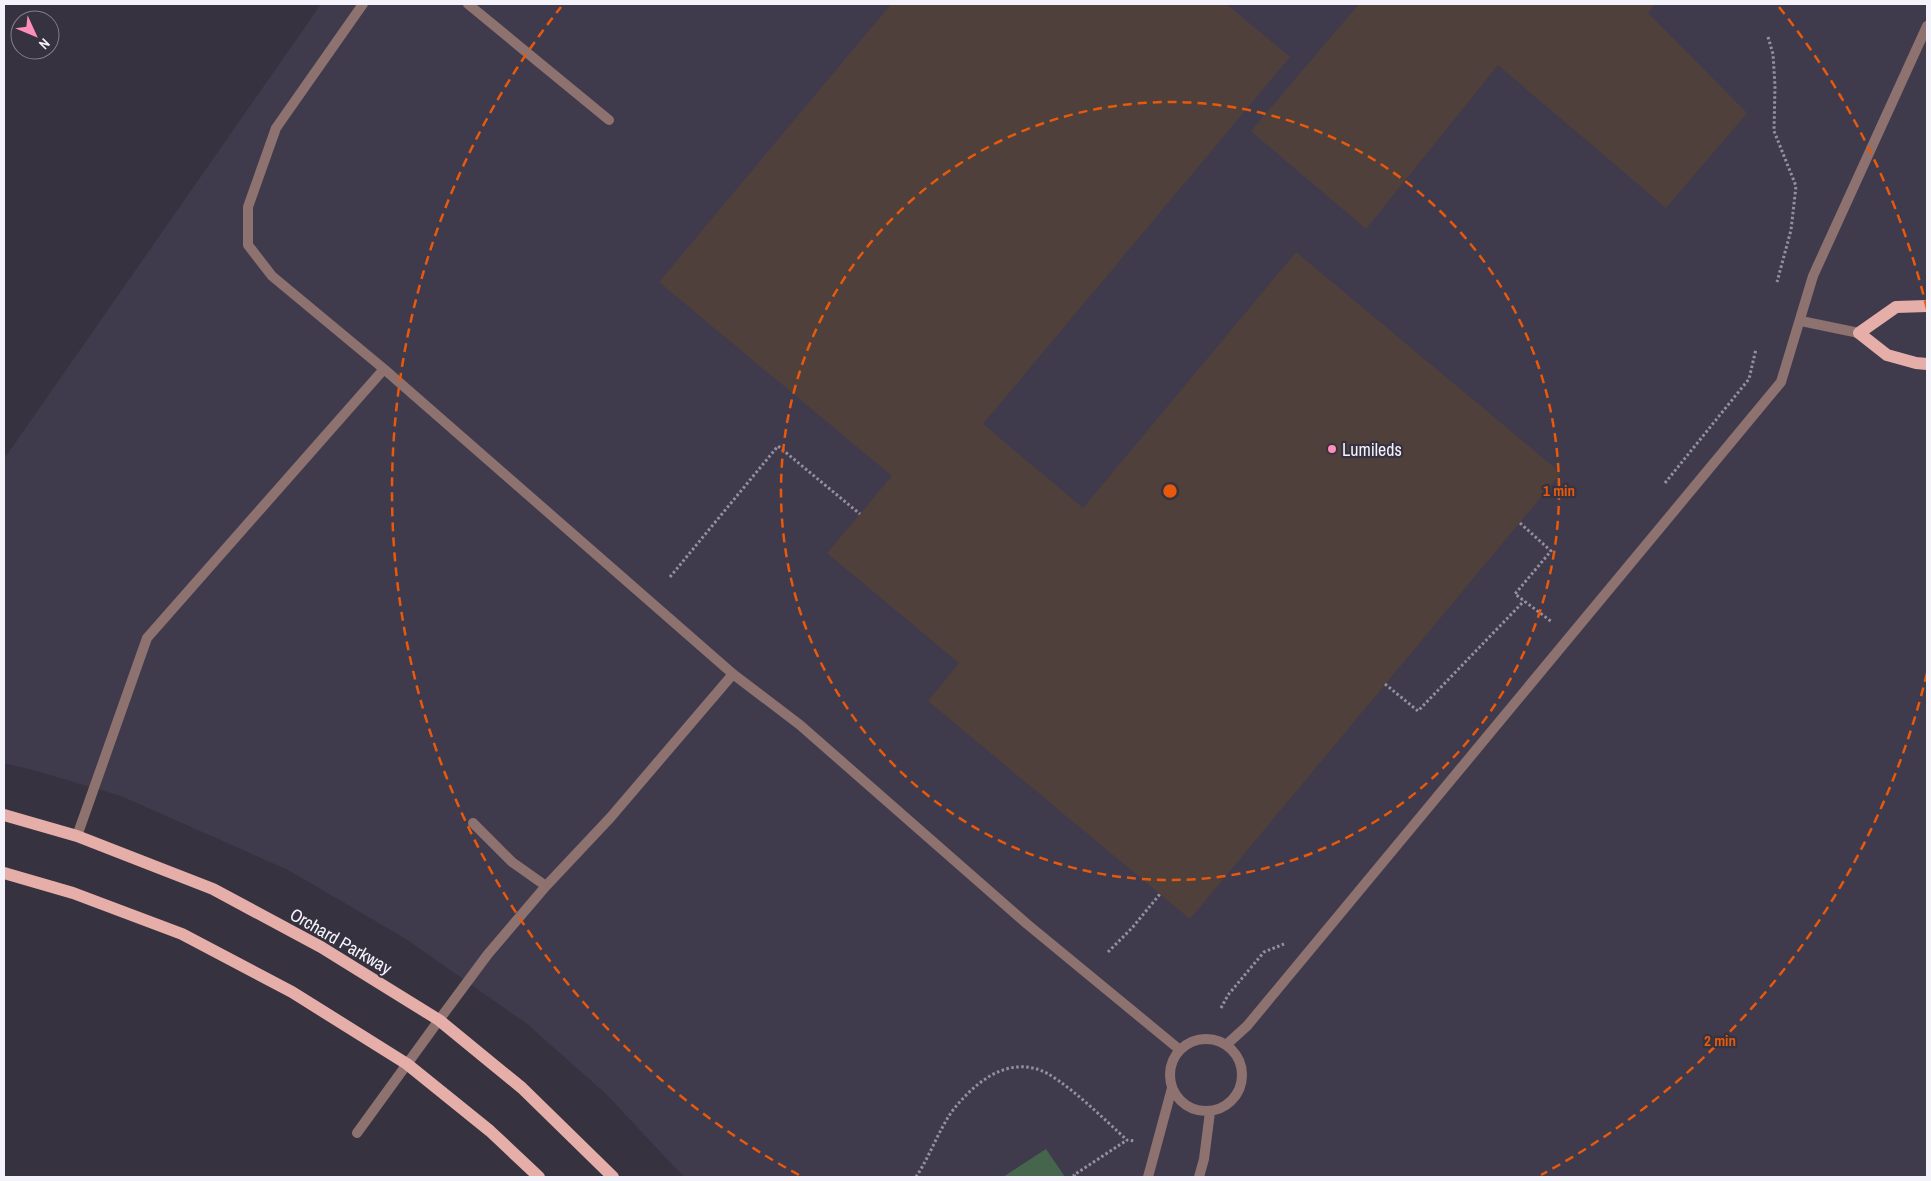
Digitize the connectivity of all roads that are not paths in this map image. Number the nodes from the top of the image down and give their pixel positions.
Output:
1 (363, 4) edge
2 (468, 4) edge
3 (1927, 26) edge
4 (609, 120) dead end
5 (1927, 306) edge
6 (1801, 321) junction
7 (1860, 333) junction
8 (1927, 364) edge
9 (384, 369) junction
10 (733, 674) junction
11 (4, 815) edge
12 (473, 823) dead end
13 (77, 836) junction
14 (4, 872) edge
15 (546, 886) junction
16 (439, 1020) junction
17 (1226, 1045) junction
18 (1180, 1050) junction
19 (407, 1064) junction
20 (1172, 1088) junction
21 (1210, 1112) junction
22 (357, 1133) dead end
23 (539, 1177) edge
24 (613, 1177) edge
25 (1148, 1177) edge
26 (1199, 1177) edge

1 - 9 street
2 - 4 street
3 - 6 street
5 - 7 main road
6 - 7 street
6 - 17 street
7 - 8 main road
9 - 10 street
9 - 13 street
10 - 15 street
10 - 18 street
11 - 13 main road, Orchard Parkway
12 - 15 street
13 - 16 main road, Orchard Parkway
14 - 19 main road
15 - 16 street
16 - 19 street
16 - 24 main road, Orchard Parkway
17 - 18 street
17 - 21 street
18 - 20 street
19 - 22 street
19 - 23 main road
20 - 21 street
20 - 25 street
21 - 26 street

